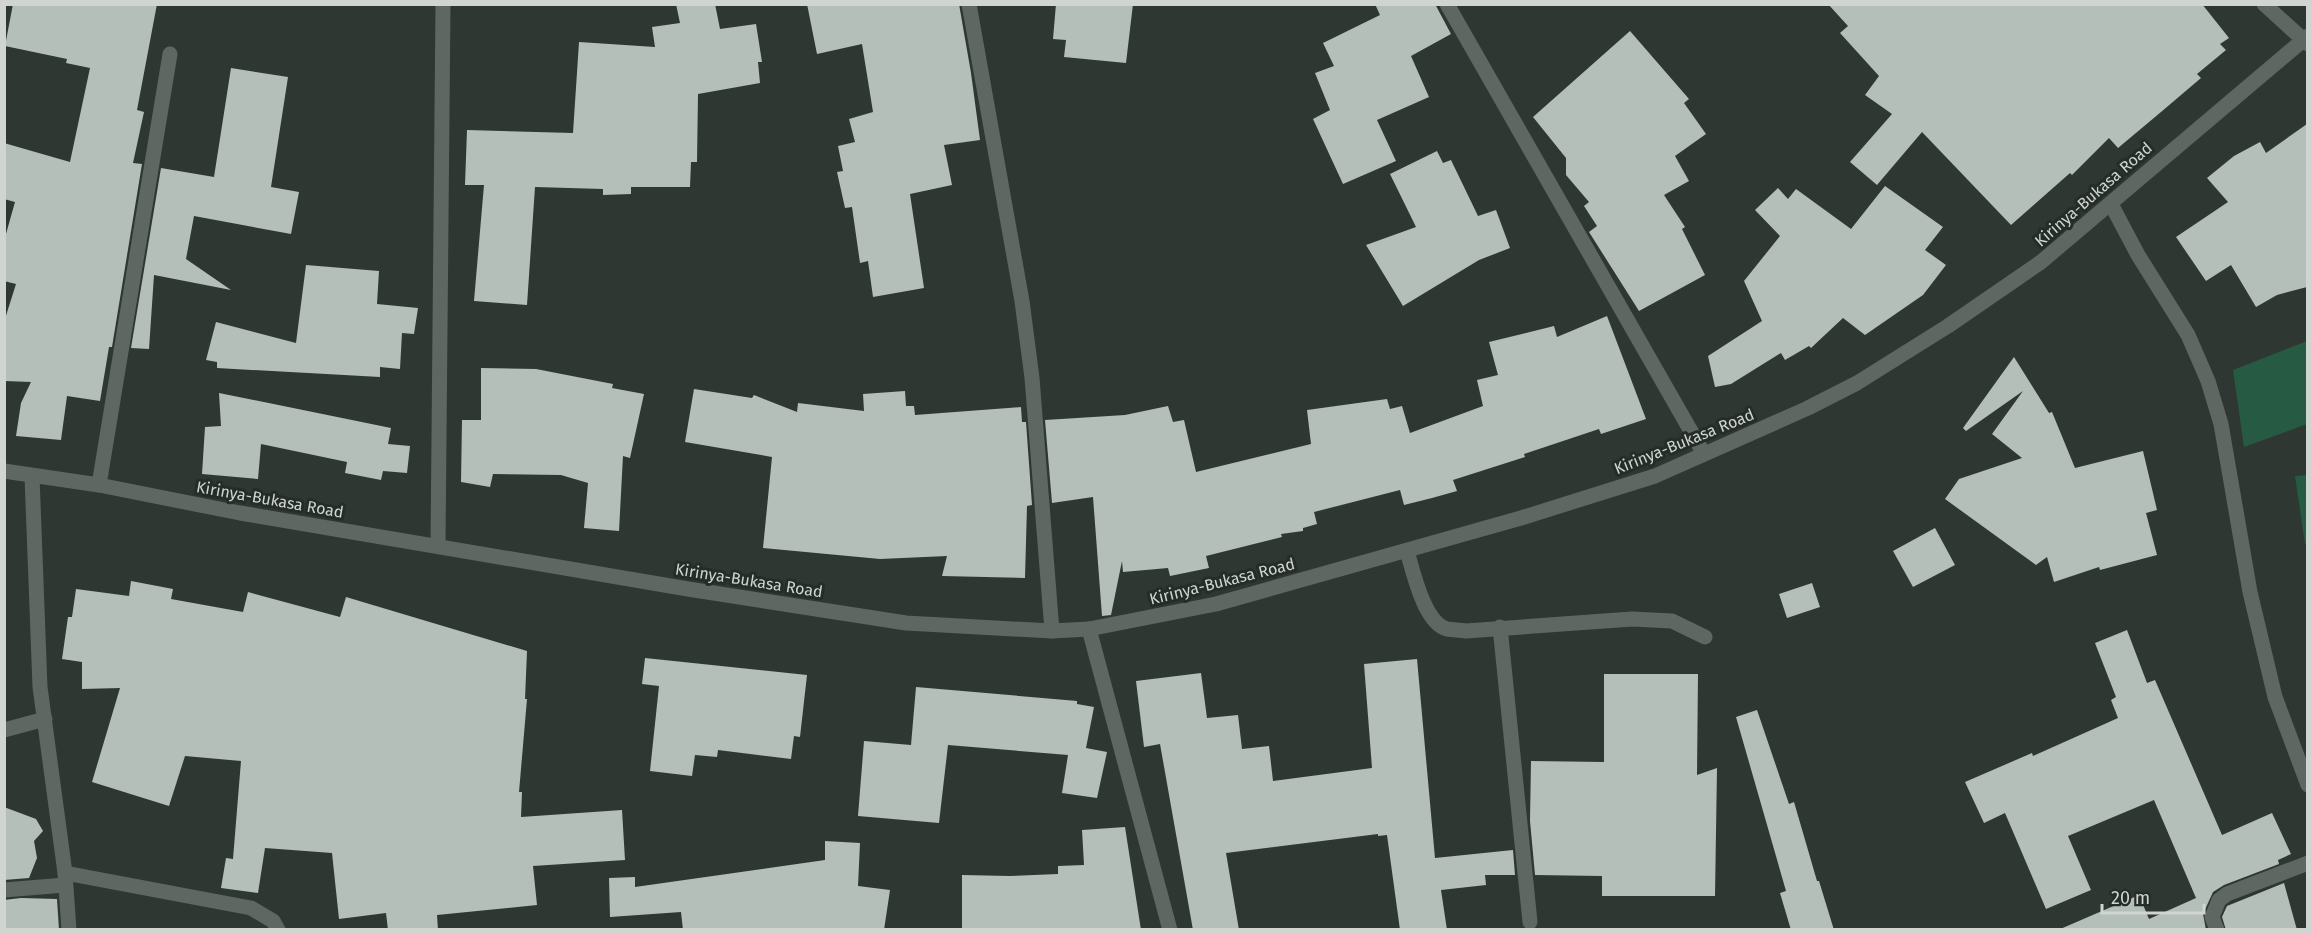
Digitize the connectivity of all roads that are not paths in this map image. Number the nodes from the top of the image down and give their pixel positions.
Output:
1 (443, 4) edge
2 (969, 4) edge
3 (1447, 4) edge
4 (2264, 4) edge
5 (2306, 40) edge
6 (170, 54) dead end
7 (2111, 204) junction
8 (1704, 454) junction
9 (4, 471) edge
10 (32, 476) junction
11 (99, 485) junction
12 (438, 545) junction
13 (1407, 551) junction
14 (1500, 627) junction
15 (1089, 629) junction
16 (1052, 631) junction
17 (1705, 637) dead end
18 (45, 719) junction
19 (4, 730) edge
20 (2307, 785) edge
21 (2307, 863) edge
22 (65, 879) junction
23 (4, 890) edge
24 (1530, 922) dead end
25 (69, 930) edge
26 (278, 930) edge
27 (1170, 930) edge
28 (2217, 930) edge

1 - 12 street
2 - 16 street
3 - 8 street
4 - 5 street
5 - 7 street, Kirinya-Bukasa Road
6 - 11 street
7 - 8 street, Kirinya-Bukasa Road
7 - 20 street
8 - 13 street, Kirinya-Bukasa Road
9 - 10 street, Kirinya-Bukasa Road
10 - 11 street, Kirinya-Bukasa Road
10 - 18 street
11 - 12 street, Kirinya-Bukasa Road
12 - 16 street, Kirinya-Bukasa Road
13 - 14 street
13 - 15 street, Kirinya-Bukasa Road
14 - 17 street
14 - 24 street
15 - 16 street, Kirinya-Bukasa Road
15 - 27 street
18 - 19 street
18 - 22 street
21 - 28 street
22 - 23 street
22 - 25 street
22 - 26 street

